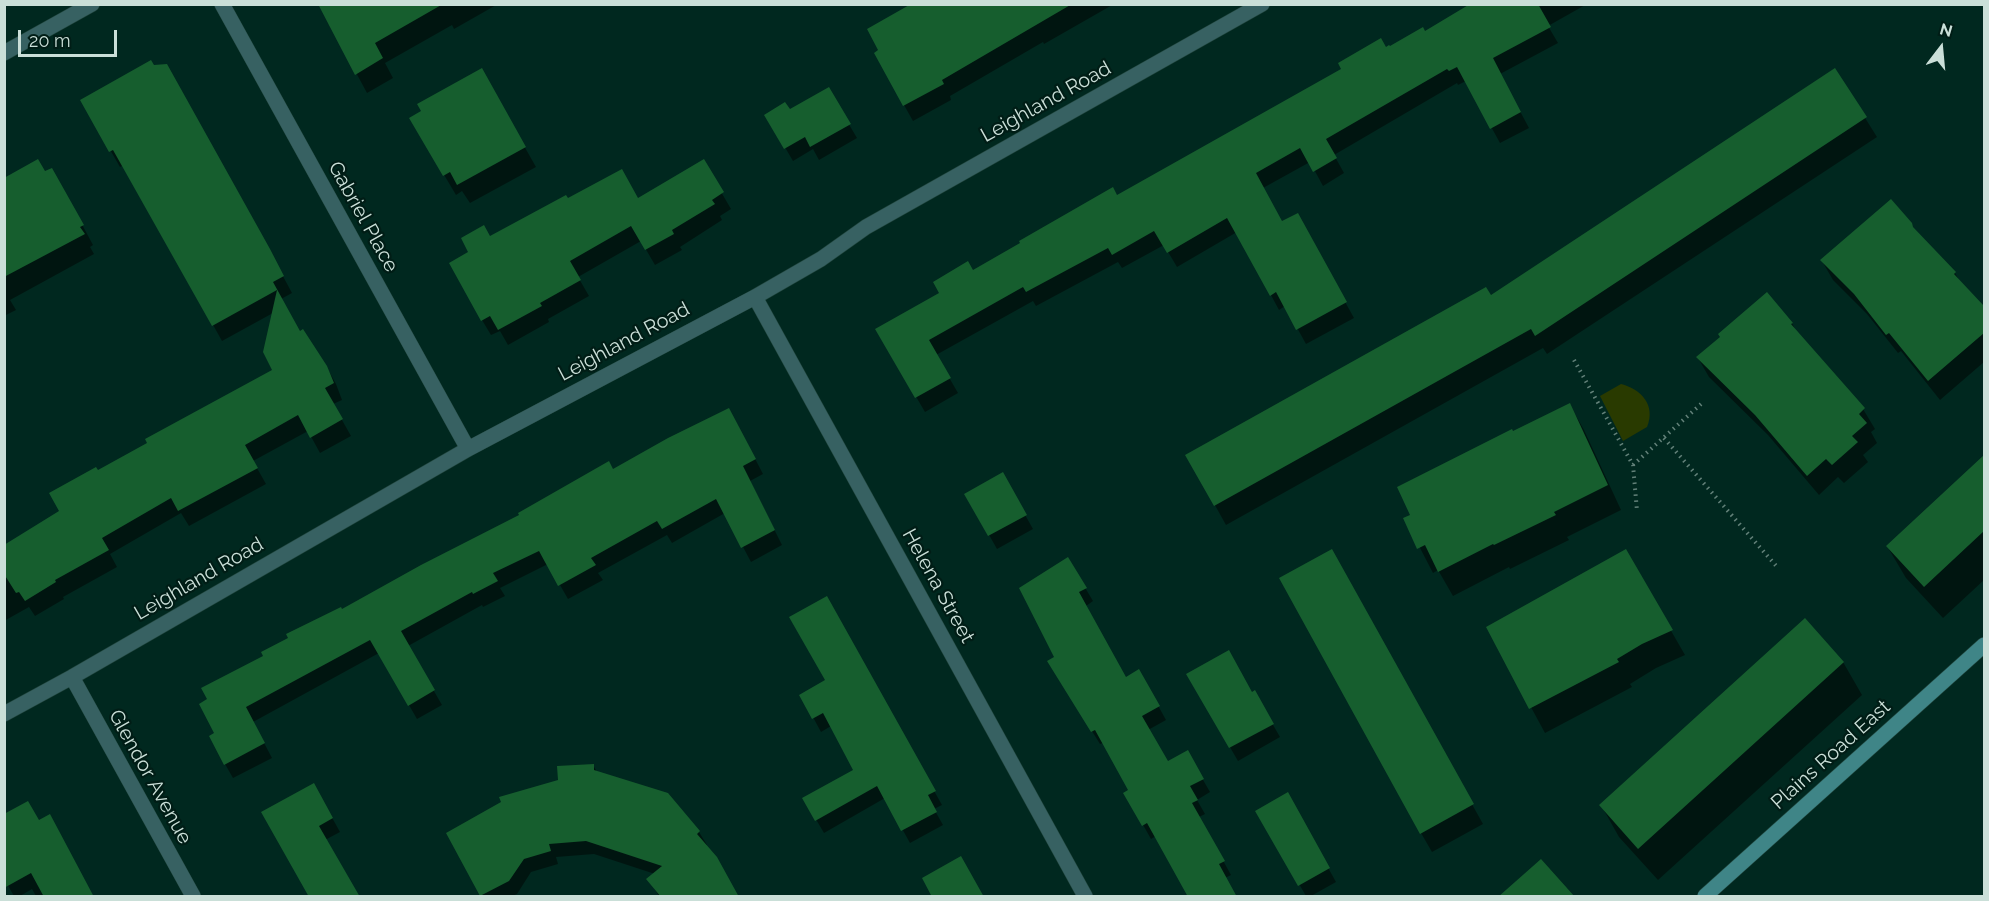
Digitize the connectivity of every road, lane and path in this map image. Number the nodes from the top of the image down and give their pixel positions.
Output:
1 (92, 4) edge
2 (222, 4) edge
3 (1262, 4) edge
4 (4, 52) edge
5 (755, 297) junction
6 (1574, 360) dead end
7 (1701, 404) dead end
8 (1664, 438) junction
9 (468, 449) junction
10 (1633, 465) junction
11 (1637, 511) dead end
12 (1778, 568) dead end
13 (1984, 645) edge
14 (72, 677) junction
15 (4, 714) edge
16 (193, 897) edge
17 (1085, 897) edge
18 (1705, 897) edge

1 - 4 street
2 - 9 street, Gabriel Place
3 - 5 street, Leighland Road
5 - 9 street, Leighland Road
5 - 17 street, Helena Street
6 - 10 path
7 - 8 path
8 - 10 path
8 - 12 path
9 - 14 street, Leighland Road
10 - 11 path
13 - 18 main road, Plains Road East
14 - 15 street, Leighland Road
14 - 16 street, Glendor Avenue

